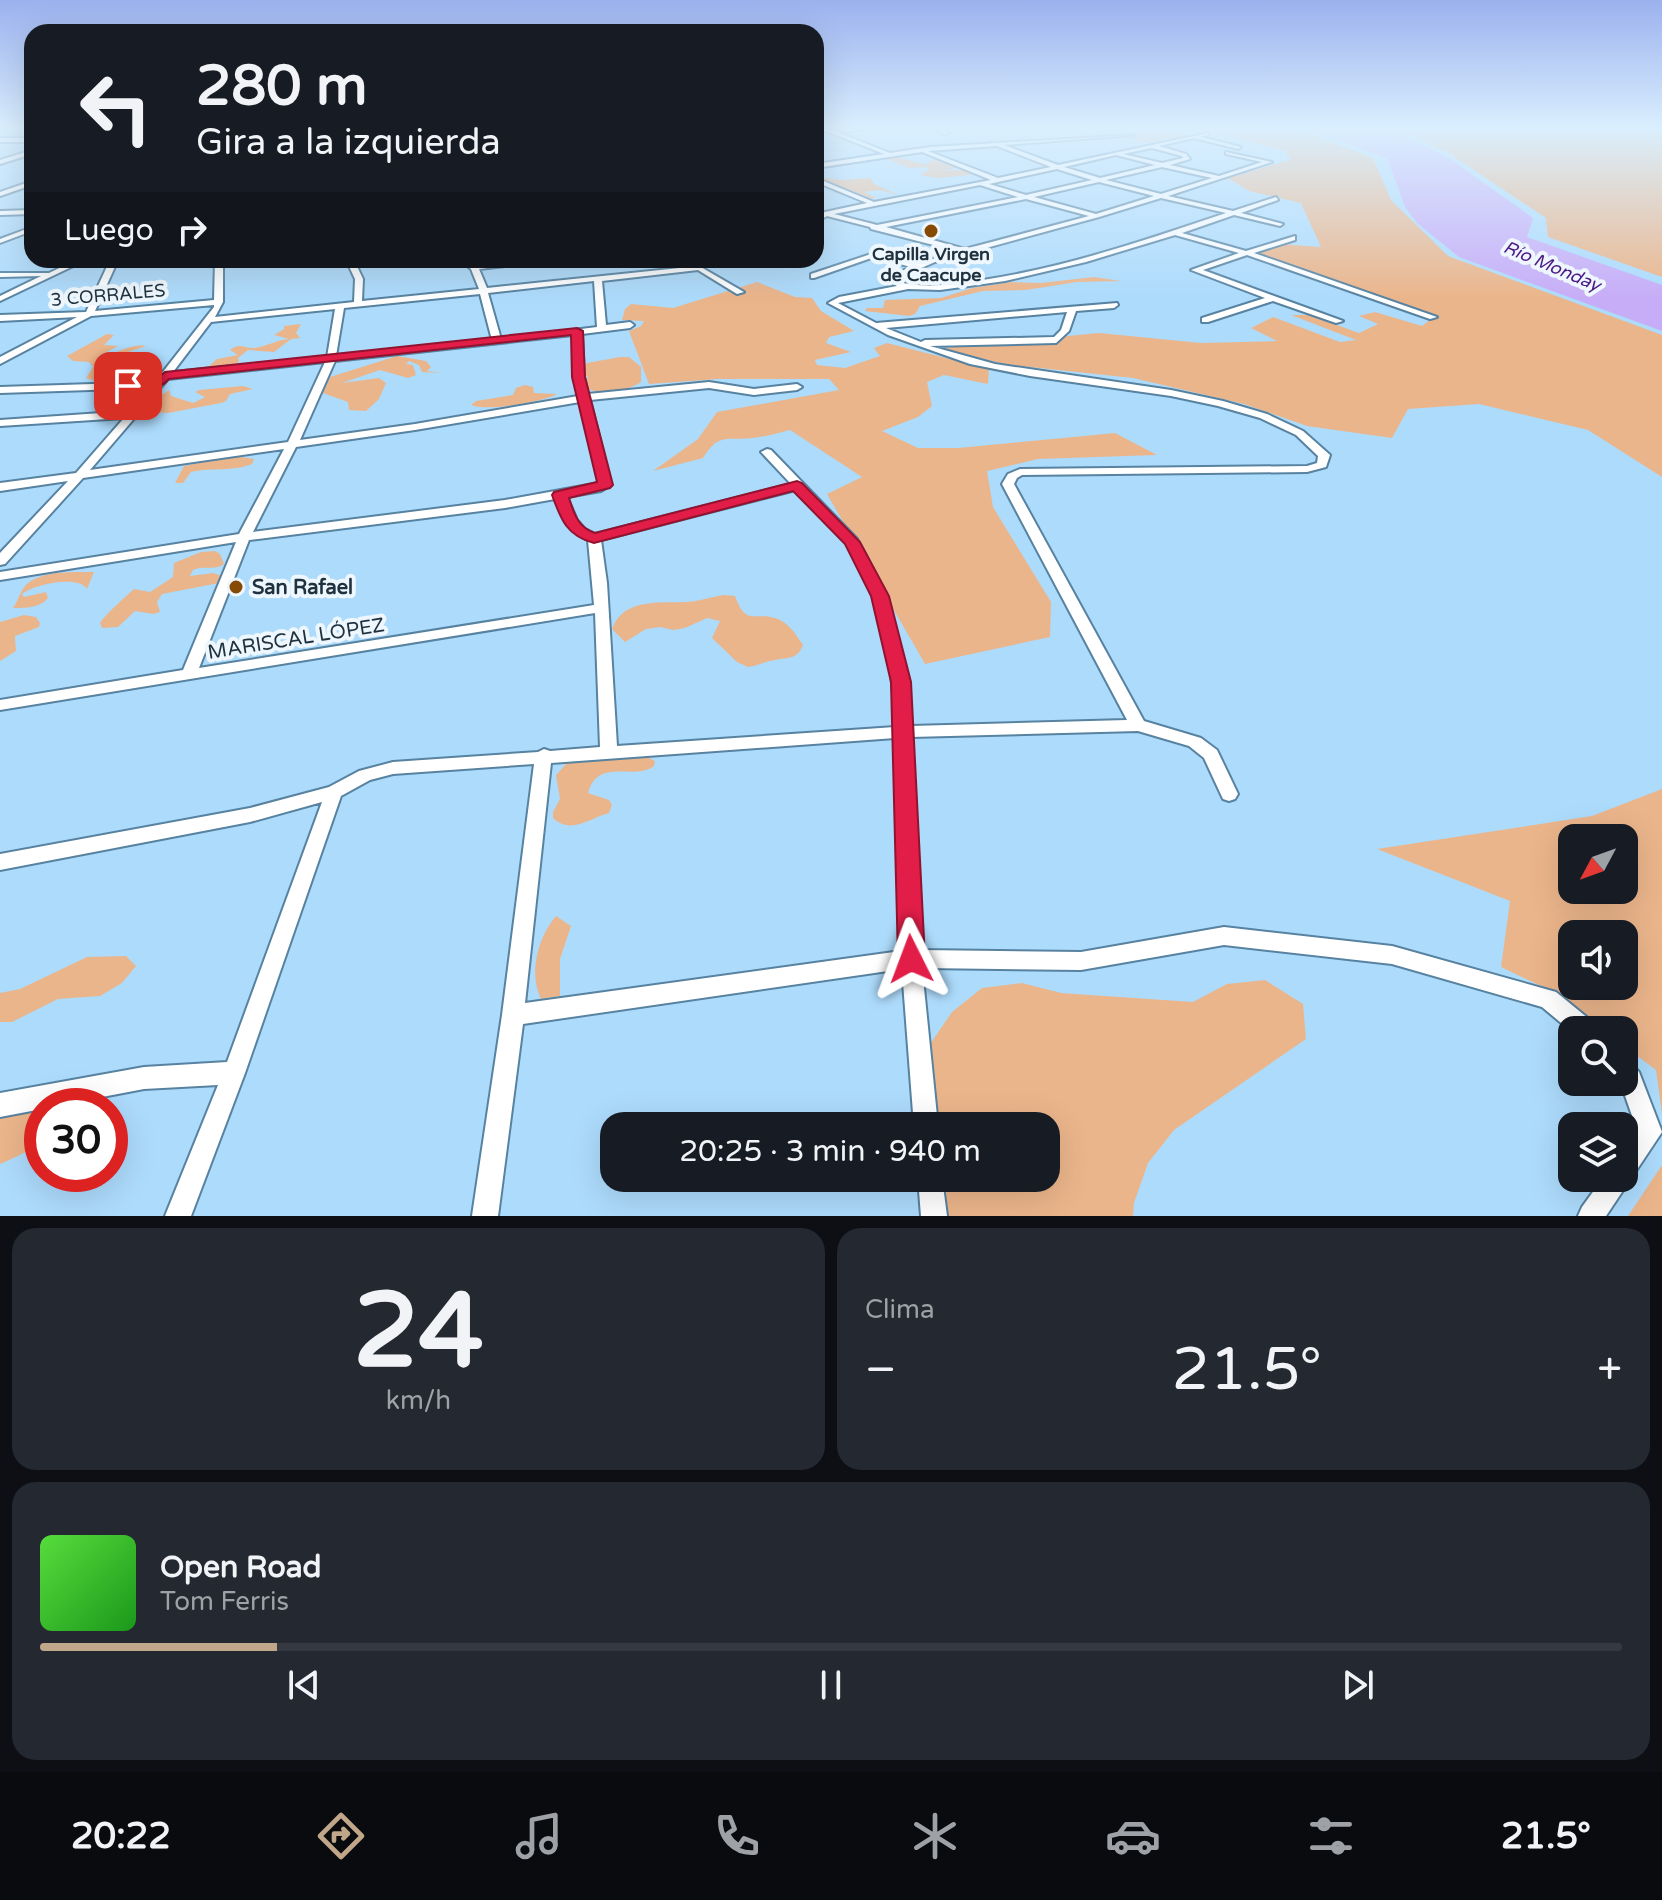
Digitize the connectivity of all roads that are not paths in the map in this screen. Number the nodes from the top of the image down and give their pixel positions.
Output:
1 (24, 185) edge
2 (828, 185) edge
3 (971, 185) edge
4 (986, 185) edge
5 (1077, 185) edge
6 (1117, 185) edge
7 (1201, 185) edge
8 (0, 194) edge
9 (1165, 196) junction
10 (1026, 197) junction
11 (1276, 199) dead end
12 (875, 204) junction
13 (24, 212) edge
14 (0, 213) edge
15 (824, 213) edge
16 (827, 213) junction
17 (1234, 213) junction
18 (824, 215) edge
19 (1097, 216) junction
20 (1280, 224) dead end
21 (873, 228) junction
22 (24, 232) edge
23 (1176, 233) junction
24 (11, 237) junction
25 (24, 237) edge
26 (1292, 238) dead end
27 (0, 239) edge
28 (963, 251) junction
29 (1246, 254) junction
30 (917, 266) junction
31 (66, 268) edge
32 (110, 268) edge
33 (219, 268) edge
34 (354, 268) edge
35 (474, 268) edge
36 (54, 274) junction
37 (0, 275) edge
38 (814, 276) dead end
39 (598, 279) junction
40 (907, 287) junction
41 (481, 290) junction
42 (740, 292) dead end
43 (1273, 298) junction
44 (0, 299) edge
45 (219, 302) junction
46 (358, 303) junction
47 (340, 305) junction
48 (1114, 305) dead end
49 (1072, 309) junction
50 (89, 314) junction
51 (1433, 317) dead end
52 (0, 318) edge
53 (208, 320) junction
54 (1205, 320) dead end
55 (1339, 321) dead end
56 (630, 325) dead end
57 (870, 326) junction
58 (602, 328) junction
59 (577, 331) junction
60 (497, 342) junction
61 (915, 344) junction
62 (331, 360) junction
63 (0, 361) edge
64 (161, 380) junction
65 (797, 387) dead end
66 (0, 390) edge
67 (583, 398) junction
68 (133, 414) junction
69 (0, 423) edge
70 (292, 445) junction
71 (767, 452) dead end
72 (82, 473) junction
73 (797, 486) junction
74 (0, 487) edge
75 (560, 495) junction
76 (244, 537) junction
77 (594, 538) junction
78 (0, 561) edge
79 (0, 576) edge
80 (599, 608) junction
81 (188, 676) junction
82 (3, 708) edge
83 (1138, 725) junction
84 (901, 732) junction
85 (609, 752) junction
86 (544, 755) junction
87 (334, 792) junction
88 (1229, 794) dead end
89 (0, 862) edge
90 (911, 959) junction
91 (513, 1015) junction
92 (1569, 1016) edge
93 (234, 1073) junction
94 (1637, 1096) edge
95 (0, 1105) edge
96 (925, 1112) edge
97 (1638, 1149) edge
98 (931, 1192) edge
99 (1608, 1192) edge
100 (178, 1216) edge
101 (485, 1216) edge
102 (934, 1216) edge
103 (1591, 1216) edge

1 - 8 street
2 - 12 street
3 - 12 street
4 - 10 street
5 - 10 street
6 - 9 street
7 - 9 street
9 - 17 street
9 - 19 street
10 - 19 street
10 - 21 street
11 - 17 street
12 - 16 street
13 - 14 street
15 - 16 street
16 - 18 street
16 - 21 street
17 - 20 street
17 - 23 street
19 - 28 street
21 - 28 street
22 - 24 street
23 - 29 street
23 - 40 street
24 - 25 street
24 - 27 street
26 - 29 street
28 - 30 street
29 - 43 street
29 - 51 street
30 - 38 street
30 - 40 street
31 - 36 street
32 - 50 street
33 - 45 street
34 - 46 street
35 - 41 street
36 - 37 street
36 - 44 street
39 - 41 street
39 - 42 street
39 - 58 street
40 - 57 street
41 - 46 street
41 - 60 street
43 - 54 street
43 - 55 street
45 - 50 street, 3 CORRALES
45 - 53 street
46 - 47 street
47 - 53 street
47 - 62 street
48 - 49 street
49 - 57 street
49 - 61 street
50 - 52 street, 3 CORRALES
50 - 63 street
53 - 64 street
56 - 58 street
57 - 61 street
58 - 59 street
59 - 60 street
59 - 67 street
60 - 62 street
61 - 83 street
62 - 64 street
62 - 70 street
64 - 66 street
64 - 68 street
65 - 67 street
67 - 70 street
67 - 75 street
68 - 69 street
68 - 72 street
70 - 72 street
70 - 76 street
71 - 73 street
72 - 74 street
72 - 78 street
73 - 77 street
73 - 84 street
75 - 76 street
75 - 77 street
76 - 79 street
76 - 81 street
77 - 80 street
80 - 81 street, MARISCAL LÓPEZ
80 - 85 street
81 - 82 street, MARISCAL LÓPEZ
83 - 84 street
83 - 88 street
84 - 85 street
84 - 90 street
85 - 86 street
86 - 87 street
86 - 91 street
87 - 89 street
87 - 93 street
90 - 91 street
90 - 92 street
90 - 96 street
91 - 101 street
93 - 95 street
93 - 100 street
94 - 97 street
98 - 102 street
99 - 103 street

